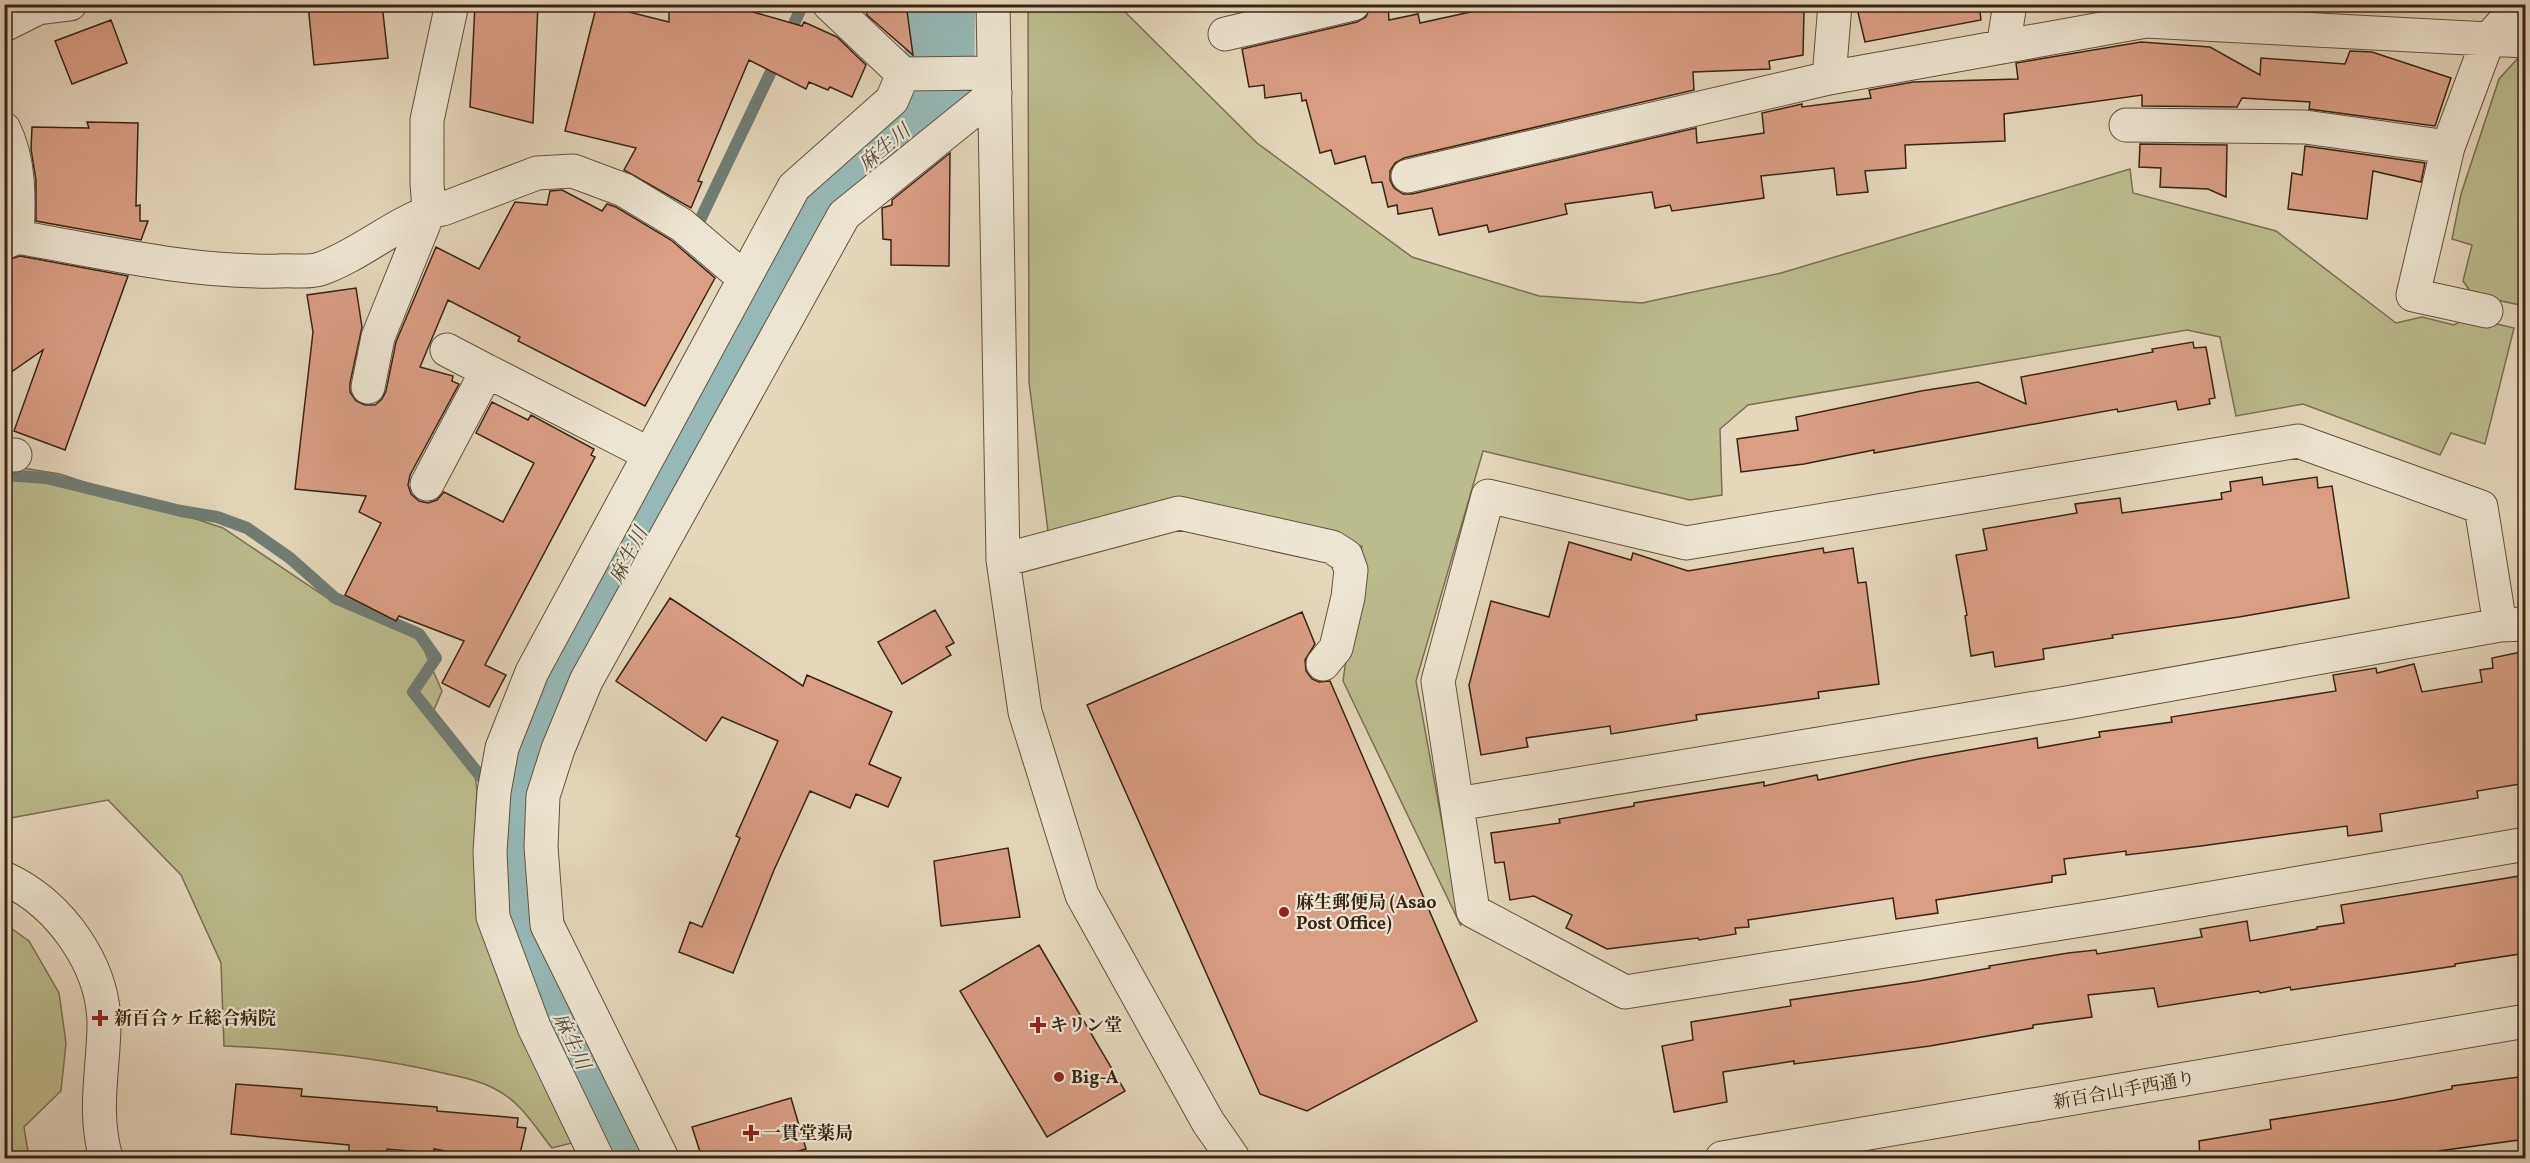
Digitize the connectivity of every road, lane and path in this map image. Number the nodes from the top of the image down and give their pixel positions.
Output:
1 (70, 4) edge
2 (452, 4) edge
3 (829, 4) edge
4 (993, 4) edge
5 (1353, 4) edge
6 (1834, 4) edge
7 (2010, 4) edge
8 (2520, 4) edge
9 (2150, 13) edge
10 (4, 25) edge
11 (1225, 34) dead end
12 (2488, 40) junction
13 (2526, 41) edge
14 (2003, 47) junction
15 (912, 74) junction
16 (1829, 78) junction
17 (994, 83) junction
18 (2126, 125) dead end
19 (4, 129) edge
20 (2448, 147) junction
21 (1408, 176) dead end
22 (429, 211) junction
23 (11, 240) edge
24 (744, 278) junction
25 (2486, 311) dead end
26 (447, 350) dead end
27 (487, 370) junction
28 (368, 387) dead end
29 (649, 454) junction
30 (427, 484) dead end
31 (1003, 560) junction
32 (2513, 625) edge
33 (1323, 664) dead end
34 (1457, 804) junction
35 (2526, 844) edge
36 (4, 878) edge
37 (2526, 1021) edge
38 (1870, 1146) edge
39 (106, 1158) edge
40 (597, 1158) edge
41 (662, 1158) edge
42 (1233, 1158) edge
43 (1722, 1158) edge

1 - 10 street
2 - 22 street
3 - 15 street
4 - 17 street
5 - 11 street
6 - 16 street
7 - 14 street
8 - 12 street
9 - 12 street
9 - 14 street
12 - 13 street
12 - 20 street
14 - 16 street
15 - 17 street
15 - 24 street
16 - 21 street
17 - 31 street
17 - 41 street
18 - 20 street
19 - 23 street
20 - 25 street
22 - 23 street
22 - 24 street
22 - 28 street
24 - 29 street
26 - 27 street
27 - 29 street
27 - 30 street
29 - 40 street
31 - 33 street
31 - 42 street
32 - 34 street
32 - 34 street
34 - 35 street
36 - 39 street
37 - 38 street, 新百合山手西通り
38 - 43 street, 新百合山手西通り

